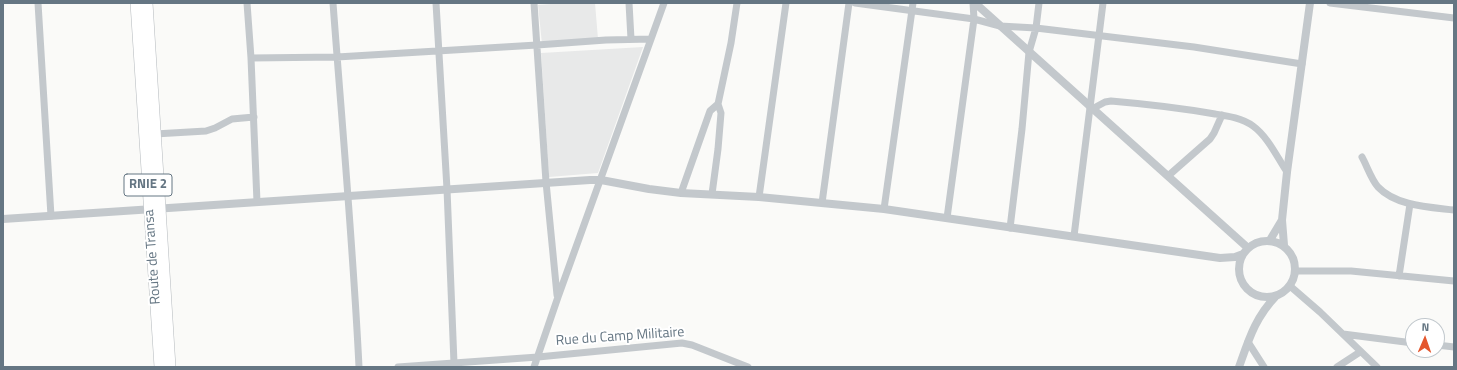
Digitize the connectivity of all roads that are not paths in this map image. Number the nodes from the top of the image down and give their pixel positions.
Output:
1 (38, 3) edge
2 (136, 3) edge
3 (147, 3) edge
4 (247, 3) edge
5 (333, 3) edge
6 (436, 3) edge
7 (534, 3) edge
8 (629, 3) edge
9 (664, 3) edge
10 (737, 3) edge
11 (786, 3) edge
12 (849, 3) edge
13 (855, 3) edge
14 (913, 3) edge
15 (974, 3) edge
16 (1039, 3) edge
17 (1103, 3) edge
18 (1310, 3) edge
19 (1330, 3) edge
20 (1382, 6) edge
21 (912, 11) junction
22 (1454, 18) edge
23 (974, 19) junction
24 (1000, 26) junction
25 (1036, 28) junction
26 (1099, 36) junction
27 (631, 38) junction
28 (651, 39) junction
29 (536, 45) junction
30 (439, 50) junction
31 (1029, 52) junction
32 (337, 57) junction
33 (251, 58) junction
34 (1302, 64) junction
35 (718, 104) junction
36 (1091, 108) junction
37 (1222, 115) junction
38 (254, 117) junction
39 (155, 134) junction
40 (1362, 156) dead end
41 (1287, 172) junction
42 (1168, 176) junction
43 (600, 180) junction
44 (546, 182) junction
45 (447, 189) junction
46 (681, 193) junction
47 (712, 194) junction
48 (347, 196) junction
49 (759, 197) junction
50 (257, 202) junction
51 (822, 203) junction
52 (1410, 204) junction
53 (155, 208) junction
54 (884, 210) junction
55 (1454, 210) edge
56 (51, 216) junction
57 (947, 218) junction
58 (3, 219) edge
59 (1282, 220) junction
60 (1010, 228) junction
61 (1074, 236) junction
62 (1270, 240) junction
63 (1284, 246) junction
64 (1245, 251) junction
65 (1220, 258) junction
66 (1239, 271) junction
67 (1296, 271) junction
68 (1399, 276) junction
69 (1454, 281) edge
70 (1290, 286) junction
71 (1257, 295) junction
72 (1276, 296) junction
73 (558, 297) junction
74 (1262, 311) junction
75 (1343, 334) junction
76 (1248, 342) junction
77 (1405, 342) edge
78 (1360, 352) junction
79 (538, 357) junction
80 (454, 364) junction
81 (165, 365) edge
82 (438, 365) edge
83 (358, 367) edge
84 (398, 367) edge
85 (534, 367) edge
86 (748, 367) edge
87 (1239, 367) edge
88 (1264, 367) edge
89 (1337, 367) edge
90 (1377, 367) edge

1 - 56 street
2 - 53 main road, Route de Transa / RNIE 2
3 - 39 main road, Route de Transa / RNIE 2
4 - 33 street
5 - 32 street
6 - 30 street
7 - 29 street
8 - 27 street
9 - 28 street
10 - 35 street
11 - 49 street
12 - 51 street
13 - 21 street
14 - 21 street
15 - 23 street
15 - 24 street
16 - 25 street
17 - 26 street
18 - 34 street
19 - 20 street
20 - 22 street
21 - 23 street
21 - 54 street
23 - 24 street
23 - 57 street
24 - 25 street
24 - 31 street
25 - 26 street
25 - 31 street
26 - 34 street
26 - 36 street
27 - 28 street
27 - 29 street
28 - 43 street
29 - 30 street
29 - 44 street
30 - 32 street
30 - 45 street
31 - 36 street
31 - 60 street
32 - 33 street
32 - 48 street
33 - 38 street
34 - 41 street
35 - 46 street
35 - 47 street
36 - 37 street
36 - 42 street
36 - 61 street
37 - 41 street
37 - 42 street
38 - 39 street
38 - 50 street
39 - 53 main road, Route de Transa / RNIE 2
40 - 52 street
41 - 59 street
42 - 64 street
43 - 44 street
43 - 46 street
43 - 73 street
44 - 45 street
44 - 73 street
45 - 48 street
45 - 80 street
46 - 47 street
47 - 49 street
48 - 50 street
48 - 83 street
49 - 51 street
50 - 53 street
51 - 54 street
52 - 55 street
52 - 68 street
53 - 56 street
53 - 81 main road, Route de Transa / RNIE 2
54 - 57 street
56 - 58 street
57 - 60 street
59 - 62 street
59 - 63 street
60 - 61 street
61 - 65 street
62 - 63 street
62 - 64 street
63 - 67 street
64 - 65 street
64 - 66 street
65 - 66 street
66 - 71 street
67 - 68 street
67 - 70 street
68 - 69 street
70 - 72 street
70 - 75 street
71 - 72 street
71 - 74 street
72 - 74 street
73 - 79 street
74 - 76 street
75 - 77 street
75 - 78 street
76 - 87 street
76 - 88 street
78 - 89 street
78 - 90 street
79 - 80 street, Rue du Camp Militaire
79 - 85 street
79 - 86 street, Rue du Camp Militaire
80 - 82 street, Rue du Camp Militaire
82 - 84 street, Rue du Camp Militaire

